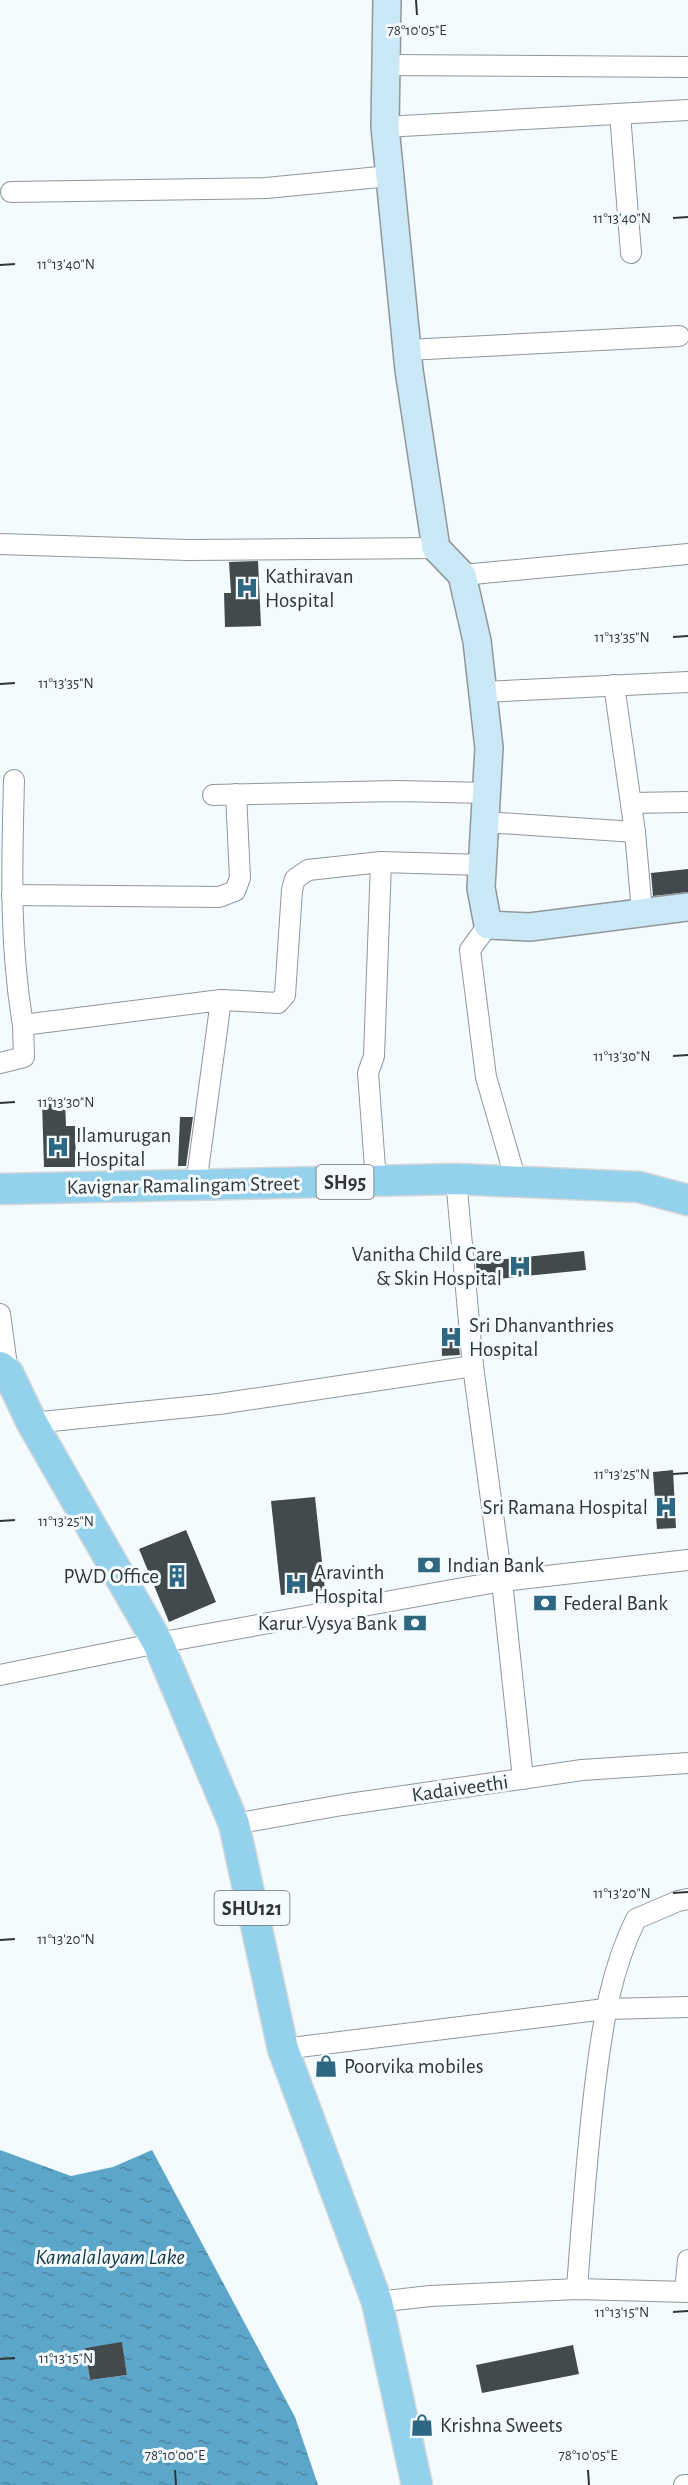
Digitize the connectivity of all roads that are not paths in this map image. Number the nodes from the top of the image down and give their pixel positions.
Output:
1 (387, 0) edge
2 (385, 65) junction
3 (688, 67) edge
4 (688, 110) edge
5 (620, 114) junction
6 (385, 127) junction
7 (390, 176) junction
8 (11, 192) dead end
9 (631, 253) dead end
10 (679, 336) dead end
11 (407, 350) junction
12 (0, 544) edge
13 (436, 548) junction
14 (688, 554) edge
15 (462, 575) junction
16 (688, 681) edge
17 (614, 685) junction
18 (483, 692) junction
19 (14, 780) dead end
20 (487, 793) junction
21 (236, 794) junction
22 (213, 795) dead end
23 (688, 802) edge
24 (631, 803) junction
25 (485, 822) junction
26 (635, 832) junction
27 (381, 862) junction
28 (483, 865) junction
29 (12, 895) junction
30 (688, 907) edge
31 (642, 912) junction
32 (488, 925) junction
33 (221, 1000) junction
34 (23, 1025) junction
35 (0, 1063) edge
36 (456, 1179) junction
37 (376, 1181) junction
38 (516, 1181) junction
39 (196, 1185) junction
40 (0, 1189) edge
41 (688, 1200) edge
42 (0, 1314) edge
43 (472, 1366) junction
44 (4, 1370) edge
45 (33, 1423) junction
46 (688, 1560) edge
47 (502, 1581) junction
48 (158, 1643) junction
49 (0, 1675) edge
50 (688, 1763) edge
51 (524, 1779) junction
52 (234, 1824) junction
53 (688, 1899) edge
54 (688, 2007) edge
55 (605, 2009) junction
56 (284, 2049) junction
57 (688, 2260) edge
58 (577, 2289) junction
59 (687, 2291) edge
60 (377, 2302) junction
61 (417, 2485) edge

1 - 2 street
2 - 3 street
2 - 6 street
4 - 5 street
5 - 6 street
5 - 9 street
6 - 7 street
7 - 8 street
7 - 11 street
10 - 11 street
11 - 13 street
12 - 13 street
13 - 15 street
14 - 15 street
15 - 18 street
16 - 17 street
17 - 18 street
17 - 24 street
18 - 20 street
19 - 29 street
20 - 21 street
20 - 25 street
21 - 22 street
21 - 29 street
23 - 24 street
24 - 26 street
25 - 26 street
25 - 28 street
26 - 31 street
27 - 28 street
27 - 33 street
27 - 37 street
28 - 32 street
29 - 34 street
30 - 31 street
31 - 32 street
32 - 38 street
33 - 34 street
33 - 39 street
34 - 35 street
36 - 37 main road, Kavignar Ramalingam Street / SH95
36 - 38 main road, Kavignar Ramalingam Street / SH95
36 - 43 street
37 - 39 main road, Kavignar Ramalingam Street / SH95
38 - 41 main road, Kavignar Ramalingam Street / SH95
39 - 40 main road, Kavignar Ramalingam Street / SH95
42 - 44 street
43 - 45 street
43 - 47 street
44 - 45 main road, SHU121
45 - 48 main road, SHU121
46 - 47 street
47 - 48 street
47 - 51 street
48 - 49 street
48 - 52 main road, SHU121
50 - 51 street, Kadaiveethi
51 - 52 street, Kadaiveethi
52 - 56 main road, SHU121
53 - 55 street
54 - 55 street
55 - 56 street
55 - 58 street
56 - 60 main road, SHU121
57 - 59 street
58 - 59 street
58 - 60 street
60 - 61 main road, SHU121

